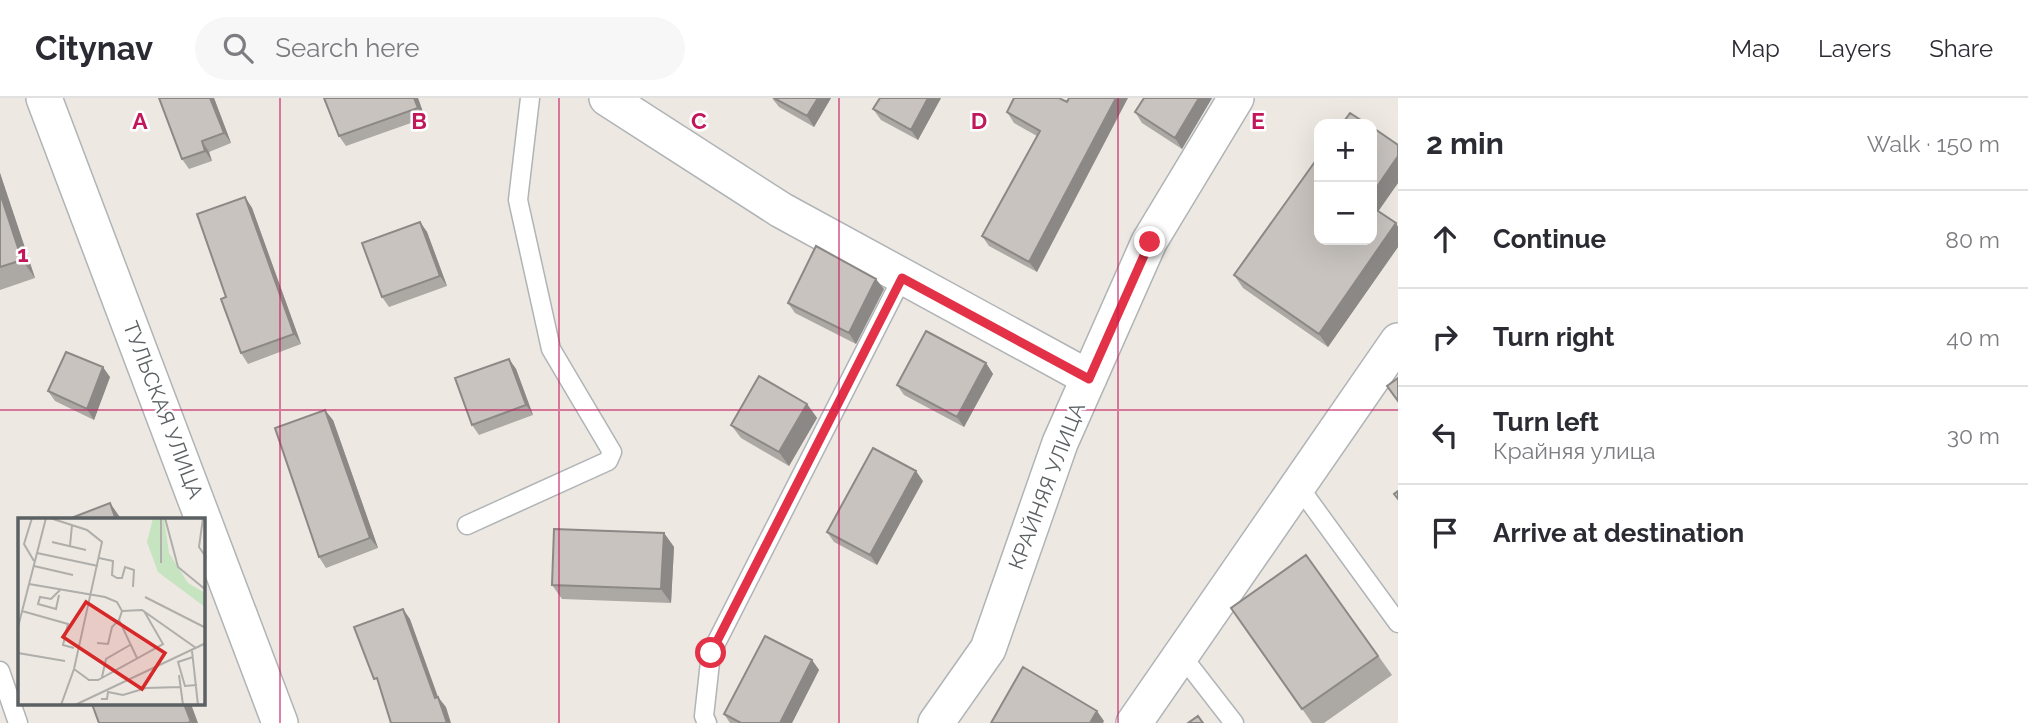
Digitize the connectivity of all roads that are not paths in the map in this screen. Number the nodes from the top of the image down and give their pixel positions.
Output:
1 (44, 98) edge
2 (530, 98) edge
3 (607, 98) edge
4 (1236, 98) edge
5 (902, 278) junction
6 (1398, 341) edge
7 (1089, 379) junction
8 (1299, 487) junction
9 (203, 518) edge
10 (205, 524) edge
11 (467, 525) dead end
12 (1398, 623) edge
13 (1182, 656) junction
14 (0, 671) edge
15 (19, 723) edge
16 (280, 723) edge
17 (708, 723) edge
18 (936, 723) edge
19 (1135, 723) edge
20 (1234, 723) edge

1 - 9 street, ТУЛЬСКАЯ УЛИЦА
2 - 11 lane
3 - 5 street
4 - 7 street, КРАЙНЯЯ УЛИЦА
5 - 7 street
5 - 17 lane
6 - 8 street
7 - 18 street, КРАЙНЯЯ УЛИЦА
8 - 12 lane
8 - 13 street
10 - 16 street, ТУЛЬСКАЯ УЛИЦА
13 - 19 street
13 - 20 lane
14 - 15 lane

